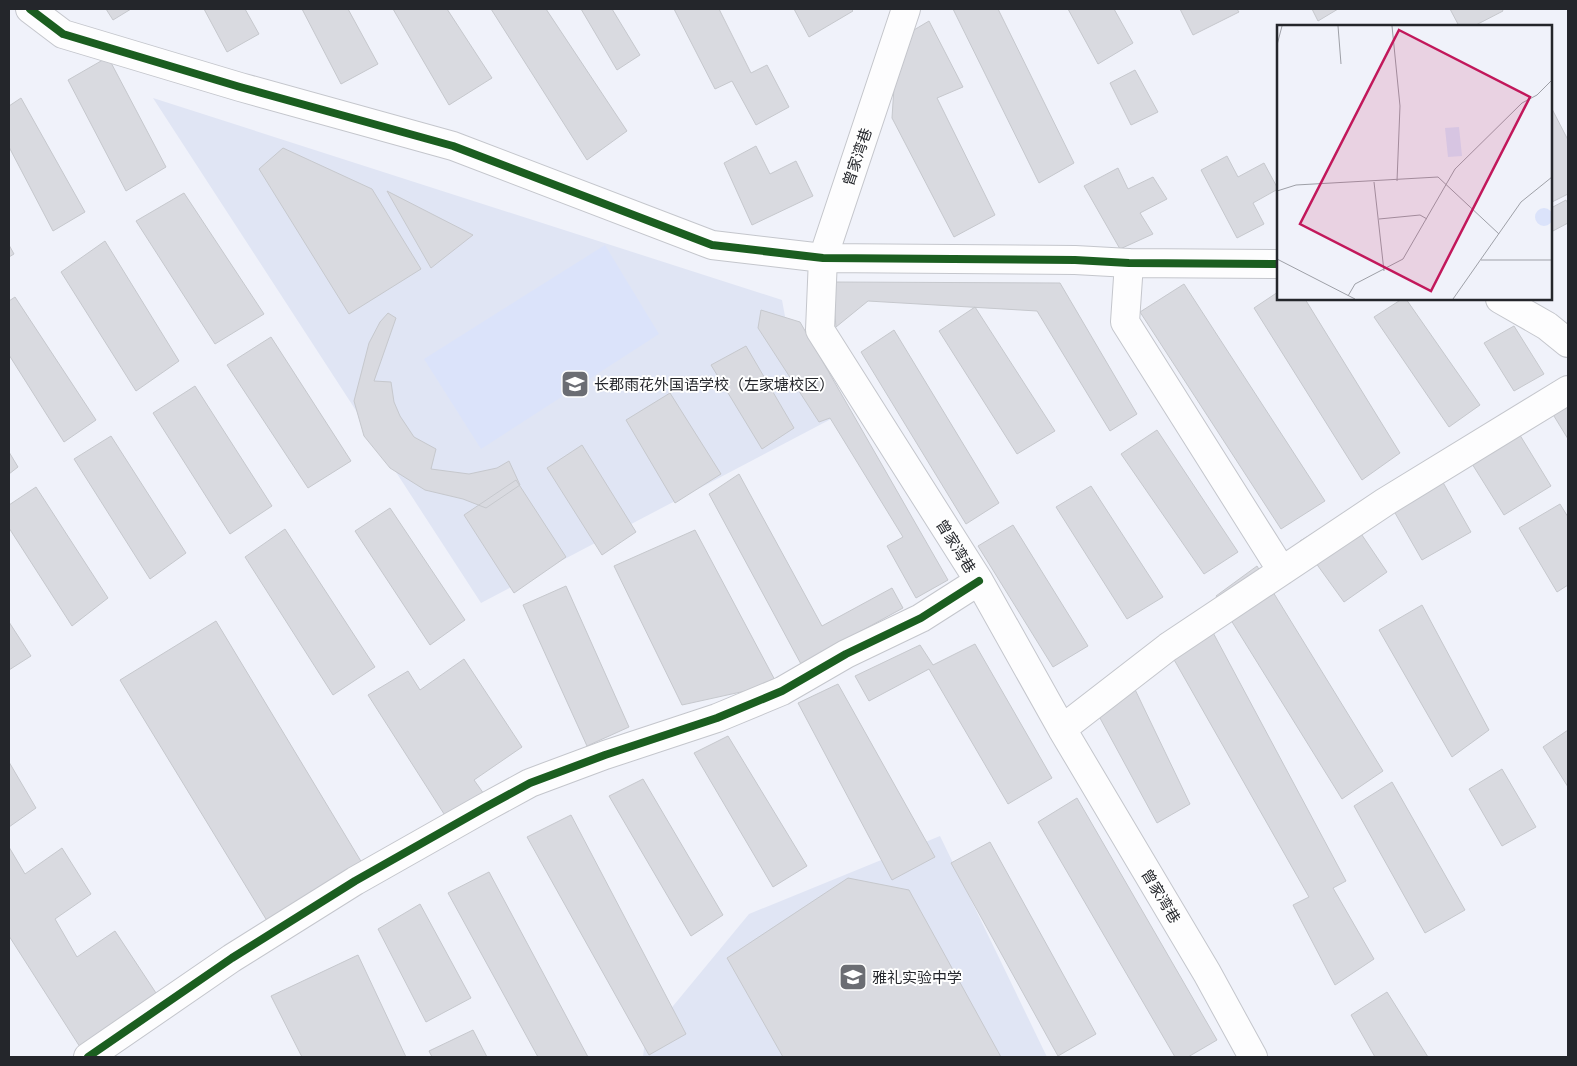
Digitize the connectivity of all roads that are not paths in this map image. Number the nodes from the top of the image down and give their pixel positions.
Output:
1 (30, 9) edge
2 (906, 9) edge
3 (823, 258) junction
4 (1130, 263) junction
5 (1277, 264) edge
6 (1502, 300) edge
7 (1568, 343) edge
8 (1568, 390) edge
9 (1282, 570) junction
10 (979, 581) junction
11 (1062, 729) junction
12 (88, 1057) edge
13 (1253, 1057) edge

1 - 3 street
2 - 3 street, 曾家湾巷
3 - 4 street
3 - 10 street, 曾家湾巷
4 - 5 street
4 - 9 street
6 - 7 street
8 - 9 street
9 - 11 street
10 - 11 street, 曾家湾巷
10 - 12 street
11 - 13 street, 曾家湾巷

